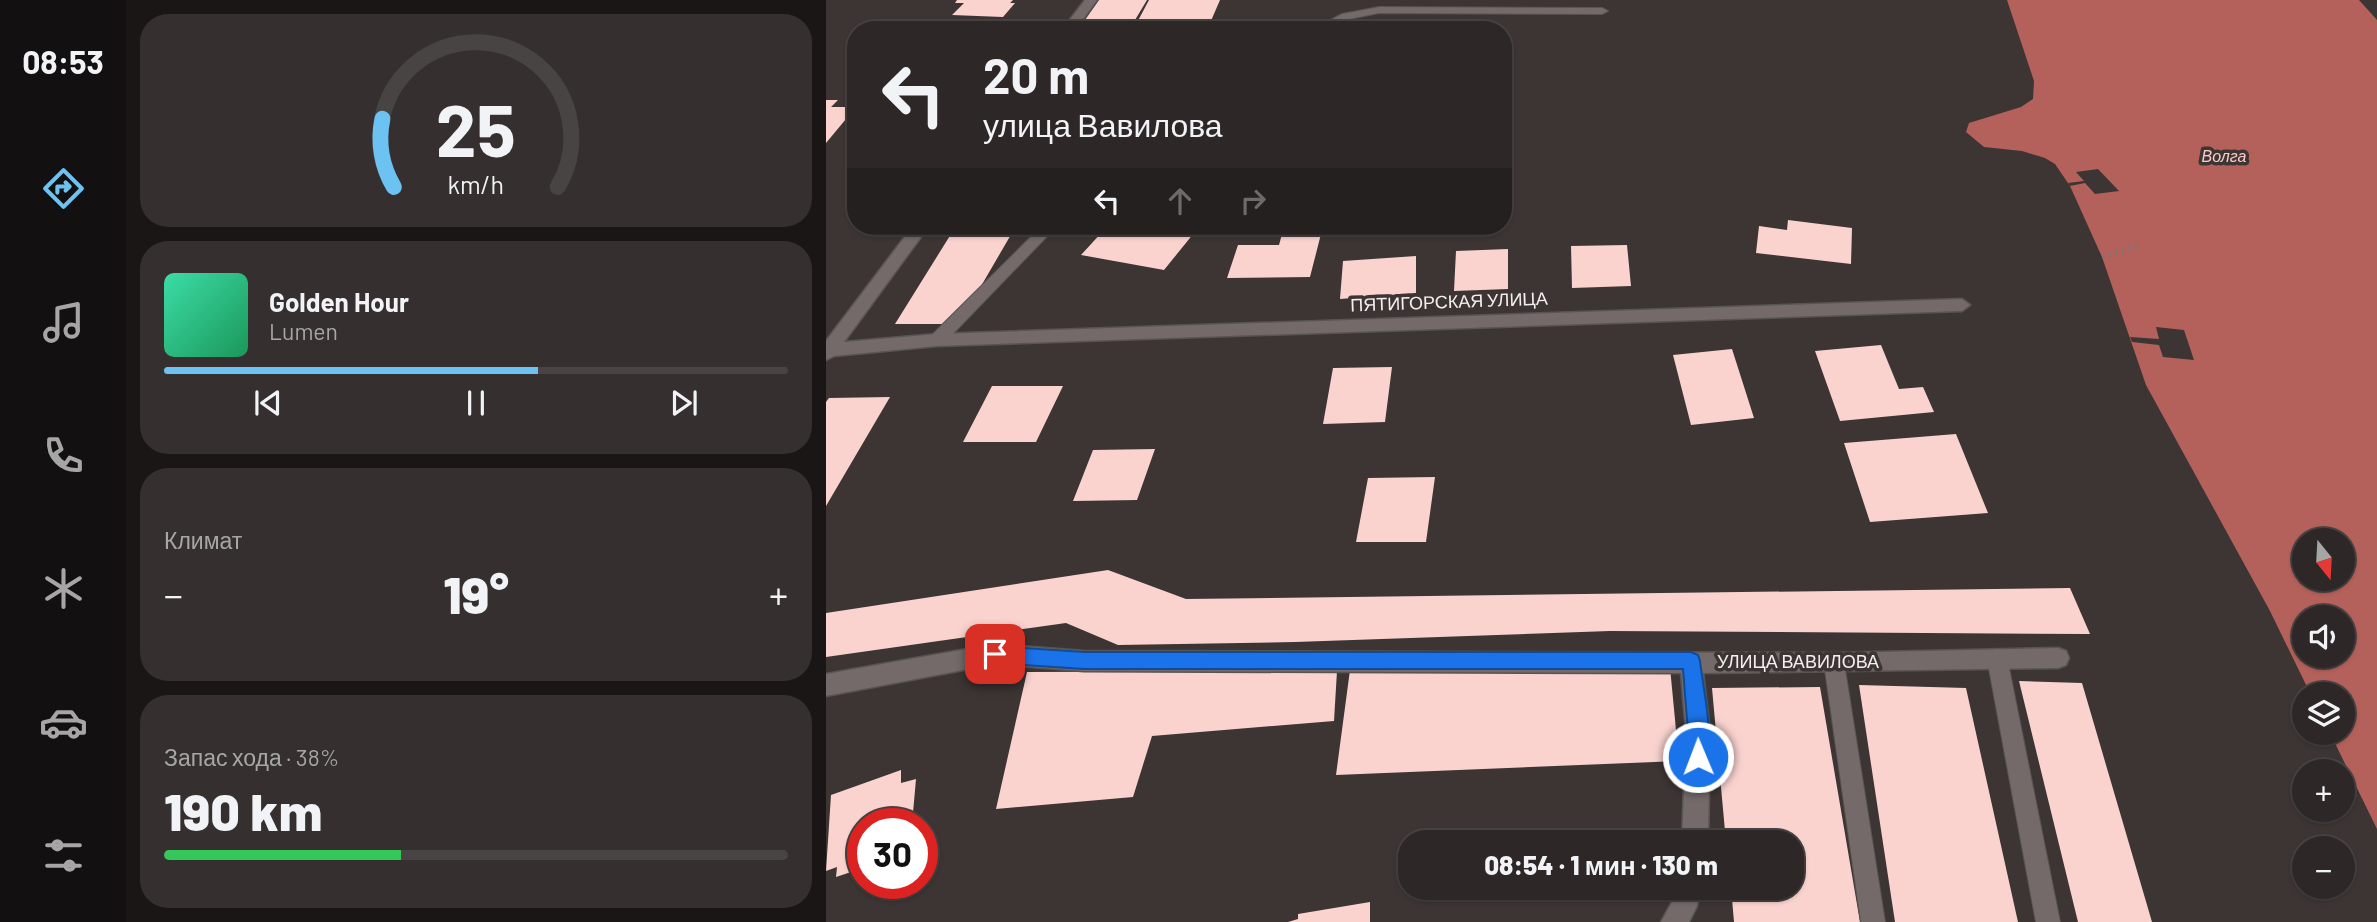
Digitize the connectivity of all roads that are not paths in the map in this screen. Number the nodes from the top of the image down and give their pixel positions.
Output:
1 (1091, 0) edge
2 (1602, 11) dead end
3 (1075, 21) edge
4 (1336, 21) edge
5 (914, 235) edge
6 (1041, 235) edge
7 (1962, 304) dead end
8 (937, 340) junction
9 (827, 351) edge
10 (1997, 658) junction
11 (2058, 658) dead end
12 (1691, 661) junction
13 (1834, 663) junction
14 (826, 685) edge
15 (1695, 830) edge
16 (1685, 900) edge
17 (1674, 922) edge
18 (1873, 922) edge
19 (2048, 922) edge

1 - 3 street
2 - 4 lane
5 - 9 street
6 - 8 lane
7 - 8 street, ПЯТИГОРСКАЯ УЛИЦА
8 - 9 street, ПЯТИГОРСКАЯ УЛИЦА
10 - 11 street, УЛИЦА ВАВИЛОВА
10 - 13 street, УЛИЦА ВАВИЛОВА
10 - 19 lane
12 - 13 street, УЛИЦА ВАВИЛОВА
12 - 14 street, УЛИЦА ВАВИЛОВА
12 - 15 street
13 - 18 lane
16 - 17 street

